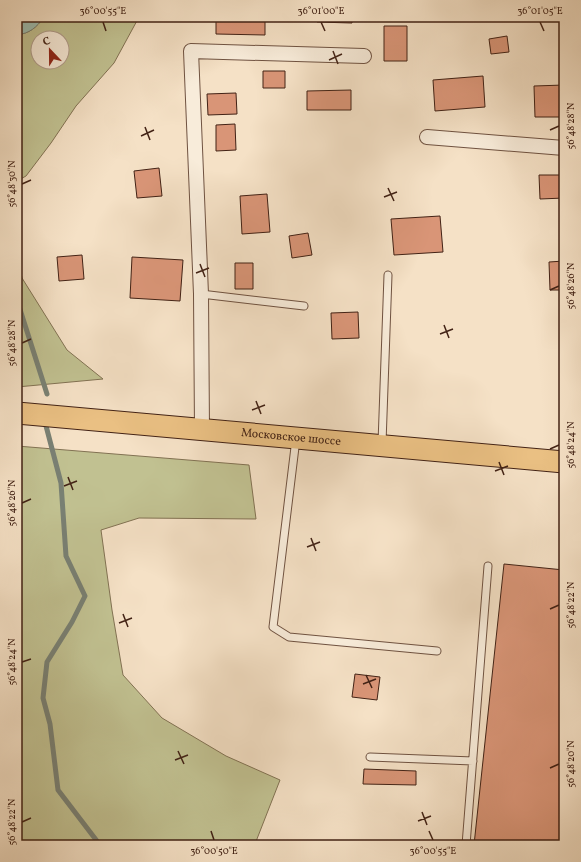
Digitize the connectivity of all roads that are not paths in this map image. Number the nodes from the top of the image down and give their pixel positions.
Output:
1 (364, 56) dead end
2 (427, 137) dead end
3 (564, 148) edge
4 (388, 275) dead end
5 (201, 294) junction
6 (304, 306) dead end
7 (17, 413) edge
8 (202, 430) junction
9 (296, 438) junction
10 (382, 446) junction
11 (564, 462) edge
12 (488, 566) dead end
13 (437, 652) dead end
14 (370, 757) dead end
15 (473, 761) junction
16 (466, 845) edge

1 - 5 street
2 - 3 street
4 - 10 lane
5 - 6 lane
5 - 8 street
7 - 8 main road, Московское шоссе
8 - 9 main road, Московское шоссе
9 - 10 main road, Московское шоссе
9 - 13 lane
10 - 11 main road, Московское шоссе
12 - 15 lane
14 - 15 lane
15 - 16 lane

